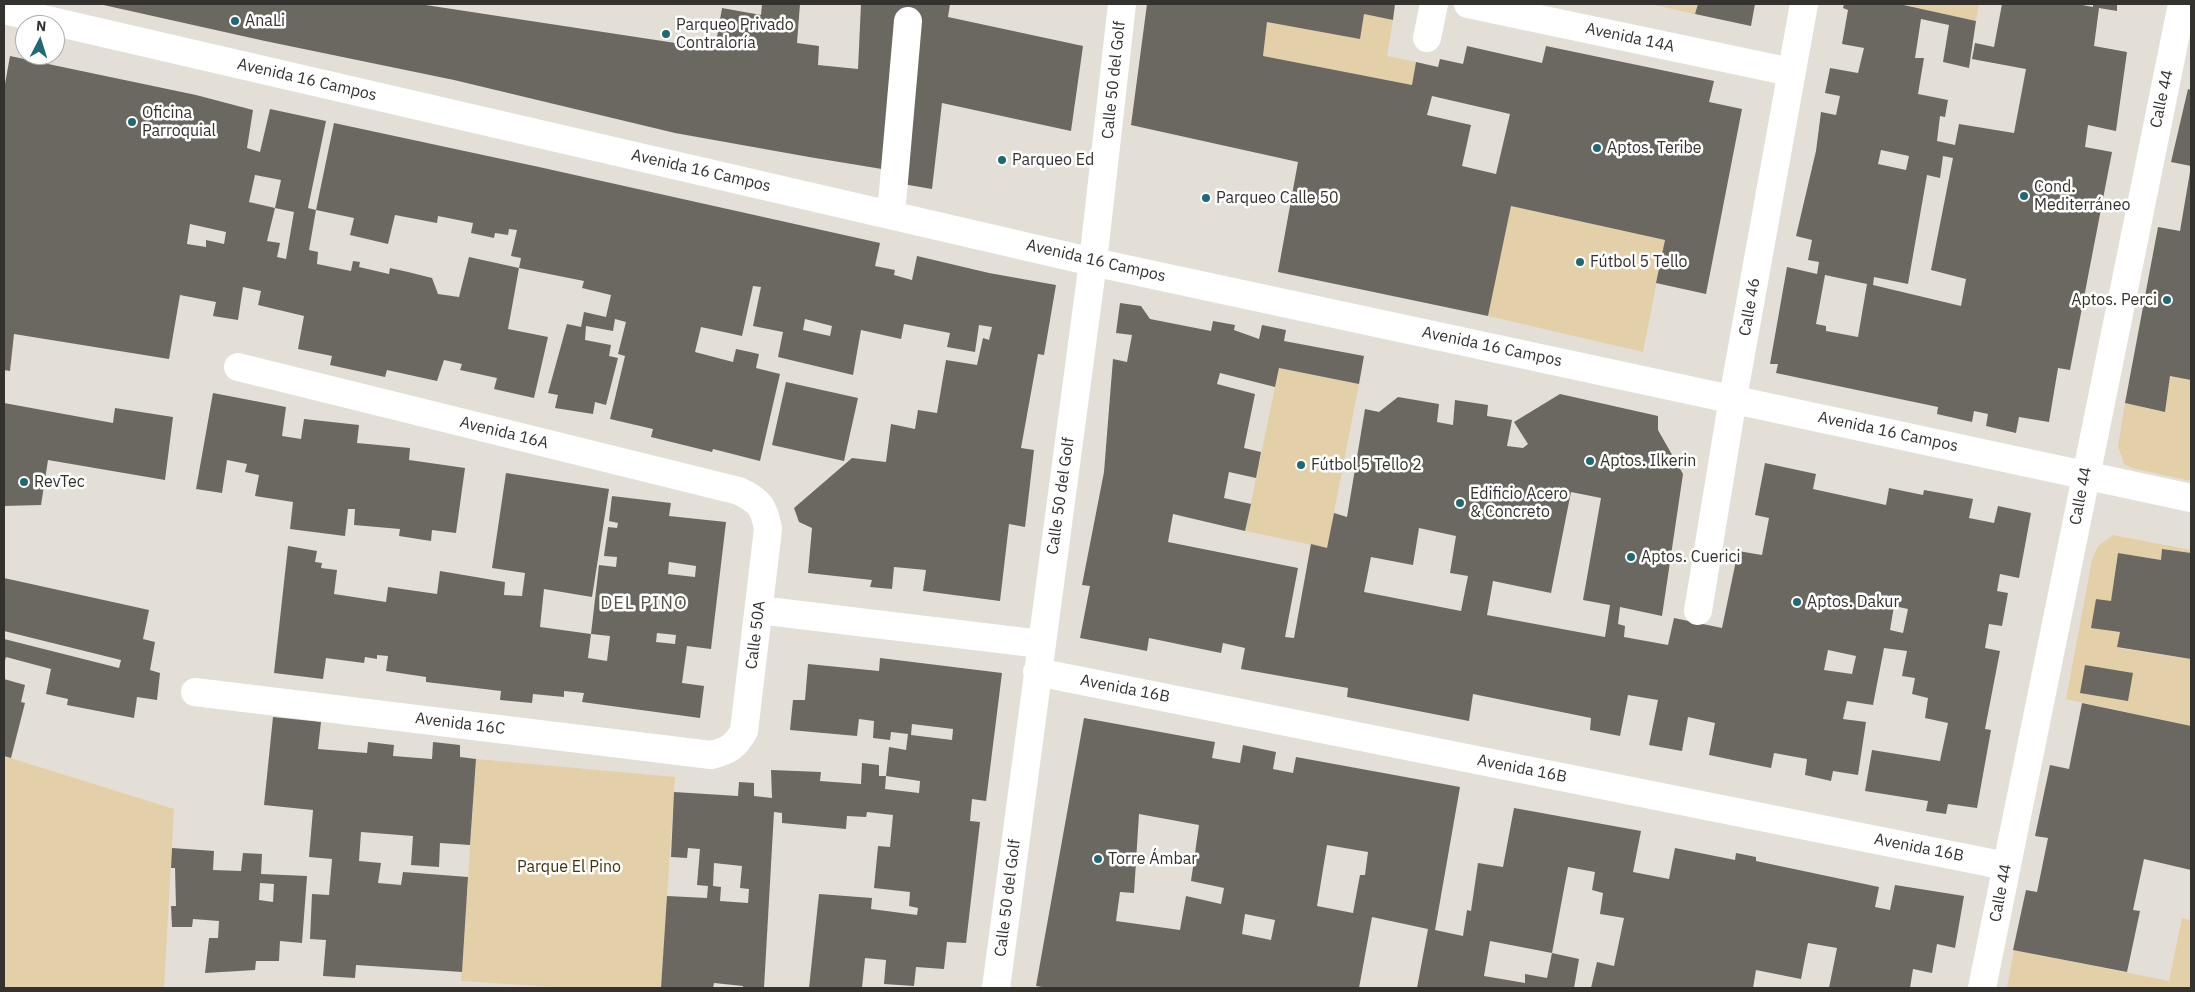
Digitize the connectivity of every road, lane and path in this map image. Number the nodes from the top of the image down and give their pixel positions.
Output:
1 (1122, 4) edge
2 (1434, 4) edge
3 (1468, 4) edge
4 (1804, 4) edge
5 (2182, 4) edge
6 (4, 10) edge
7 (908, 21) dead end
8 (1426, 38) dead end
9 (1791, 72) junction
10 (891, 215) junction
11 (1093, 262) junction
12 (238, 367) dead end
13 (1734, 398) junction
14 (2085, 475) junction
15 (2191, 498) edge
16 (764, 509) joint
17 (759, 610) junction
18 (1698, 611) dead end
19 (1041, 644) junction
20 (1037, 672) junction
21 (195, 692) dead end
22 (725, 752) joint
23 (2006, 866) junction
24 (996, 988) edge
25 (1982, 988) edge

1 - 11 street, Calle 50 del Golf
2 - 8 street
3 - 9 street, Avenida 14A
4 - 9 street, Calle 46
5 - 14 street, Calle 44
6 - 10 street, Avenida 16 Campos
7 - 10 street
9 - 13 street, Calle 46
10 - 11 street, Avenida 16 Campos
11 - 13 street, Avenida 16 Campos
11 - 19 street, Calle 50 del Golf
12 - 16 street, Avenida 16A
13 - 14 street, Avenida 16 Campos
13 - 18 street, Calle 46
14 - 15 street, Avenida 16 Campos
14 - 23 street, Calle 44
16 - 17 street, Calle 50A
17 - 19 street
17 - 22 street, Calle 50A
19 - 20 street, Calle 50 del Golf
20 - 23 street, Avenida 16B
20 - 24 street, Calle 50 del Golf
21 - 22 street, Avenida 16C
23 - 25 street, Calle 44

